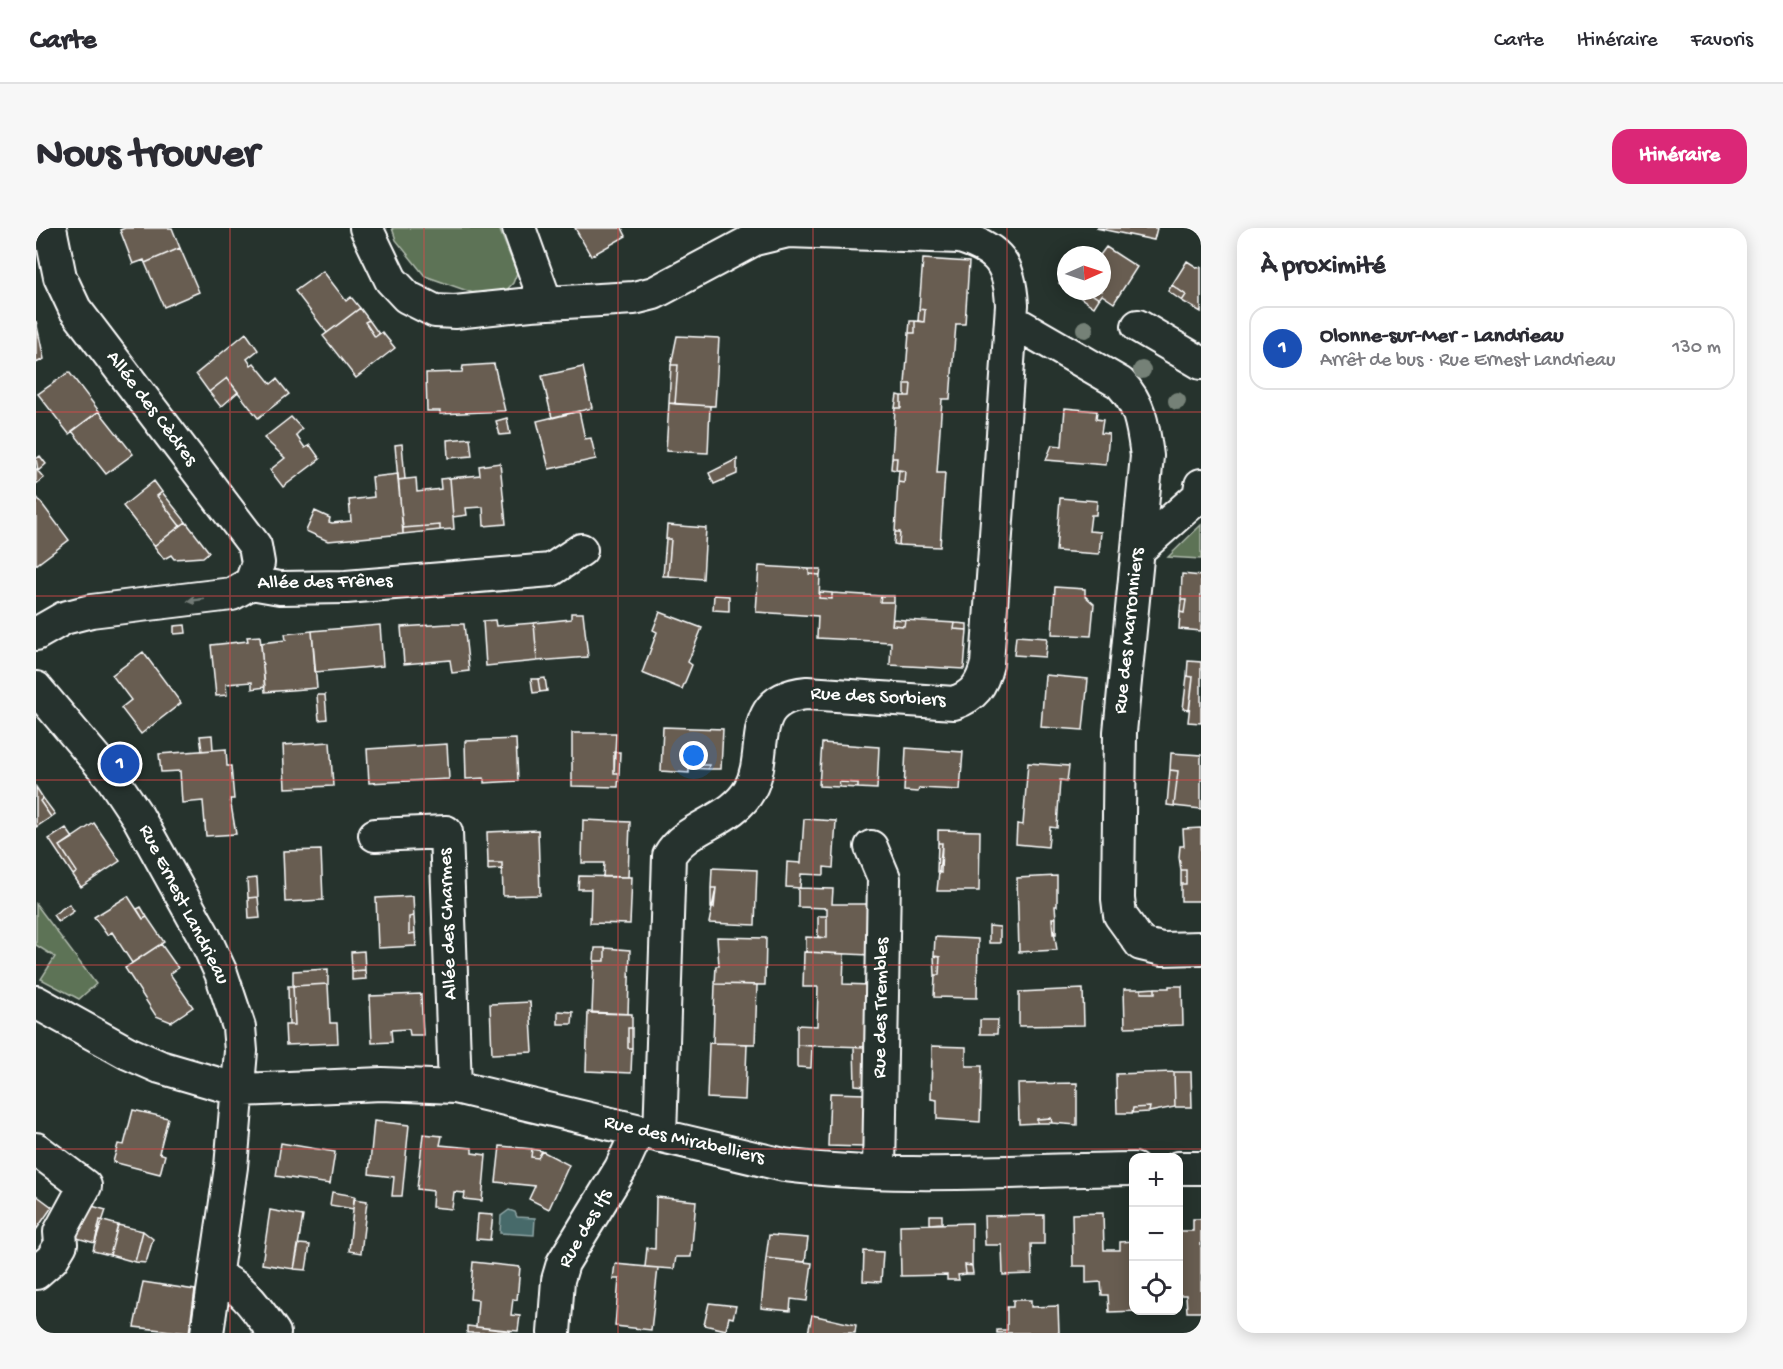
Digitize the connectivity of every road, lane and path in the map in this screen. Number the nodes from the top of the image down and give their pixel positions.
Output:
1 (50, 228) edge
2 (366, 228) edge
3 (519, 228) edge
4 (546, 303) junction
5 (1011, 320) junction
6 (1138, 326) dead end
7 (1201, 363) edge
8 (1201, 485) edge
9 (581, 550) dead end
10 (1138, 550) junction
11 (251, 583) junction
12 (36, 634) edge
13 (36, 688) edge
14 (375, 835) dead end
15 (871, 847) dead end
16 (1201, 948) edge
17 (36, 1002) edge
18 (455, 1087) junction
19 (239, 1090) junction
20 (649, 1133) junction
21 (36, 1149) edge
22 (1183, 1168) edge
23 (1201, 1168) edge
24 (1129, 1169) edge
25 (879, 1172) junction
26 (36, 1273) edge
27 (215, 1277) junction
28 (207, 1333) edge
29 (274, 1333) edge
30 (554, 1333) edge

1 - 11 street, Allée des Cèdres
2 - 4 street, Rue des Sorbiers
3 - 4 street
4 - 5 street, Rue des Sorbiers
5 - 10 street, Rue des Marronniers
5 - 20 street, Rue des Sorbiers
6 - 7 street
8 - 10 street
9 - 11 street, Allée des Frênes
10 - 16 street, Rue des Marronniers
11 -> 12 street, Allée des Frênes
13 - 19 street, Rue Ernest Landrieau
14 - 18 street, Allée des Charmes
15 - 25 street, Rue des Trembles
17 - 19 street, Rue des Mirabelliers
18 - 19 street, Rue des Mirabelliers
18 - 20 street, Rue des Mirabelliers
19 - 27 street, Rue Ernest Landrieau
20 - 25 street, Rue des Mirabelliers
20 - 30 street, Rue des Ifs
21 - 26 street
22 - 23 street
24 - 25 street, Rue des Mirabelliers
27 - 28 street, Rue Ernest Landrieau
27 - 29 street

